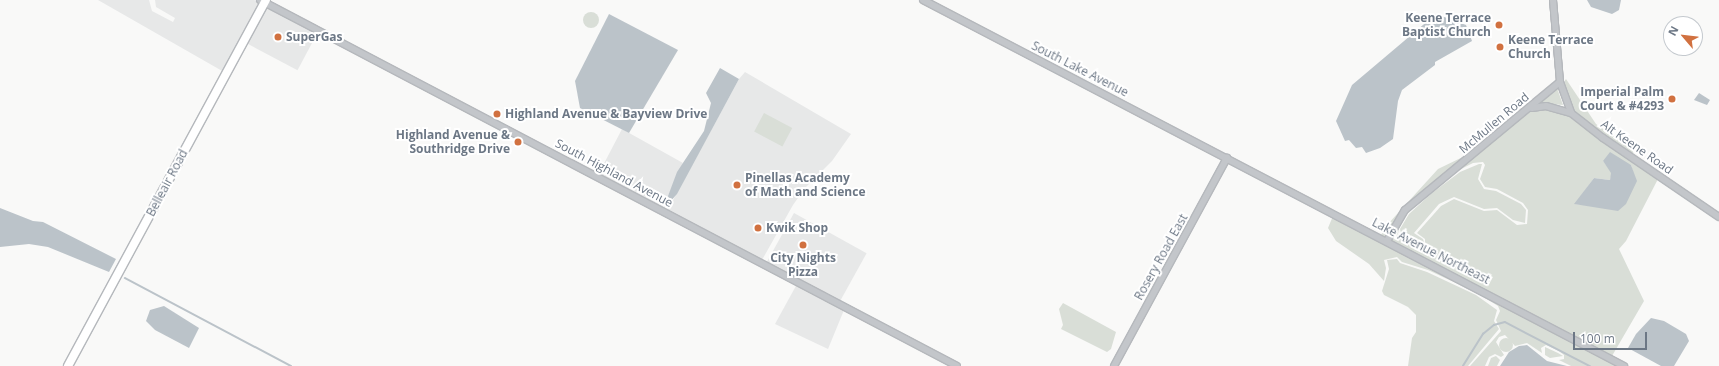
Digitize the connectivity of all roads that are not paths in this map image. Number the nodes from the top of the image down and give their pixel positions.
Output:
1 (923, 0) edge
2 (1553, 0) edge
3 (263, 1) edge
4 (1560, 82) junction
5 (1528, 109) junction
6 (1571, 113) junction
7 (1227, 158) junction
8 (1719, 217) edge
9 (1387, 241) junction
10 (68, 366) edge
11 (957, 366) edge
12 (1114, 366) edge
13 (1624, 366) edge

1 - 7 street, South Lake Avenue
2 - 4 street
3 - 10 main road, Belleair Road
3 - 11 street, South Highland Avenue
4 - 5 street, McMullen Road
4 - 6 street
5 - 6 street, Alt Keene Road
5 - 9 street, McMullen Road
6 - 8 street, Alt Keene Road
7 - 9 street, Lake Avenue Northeast
7 - 12 street, Rosery Road East
9 - 13 street, Lake Avenue Northeast

